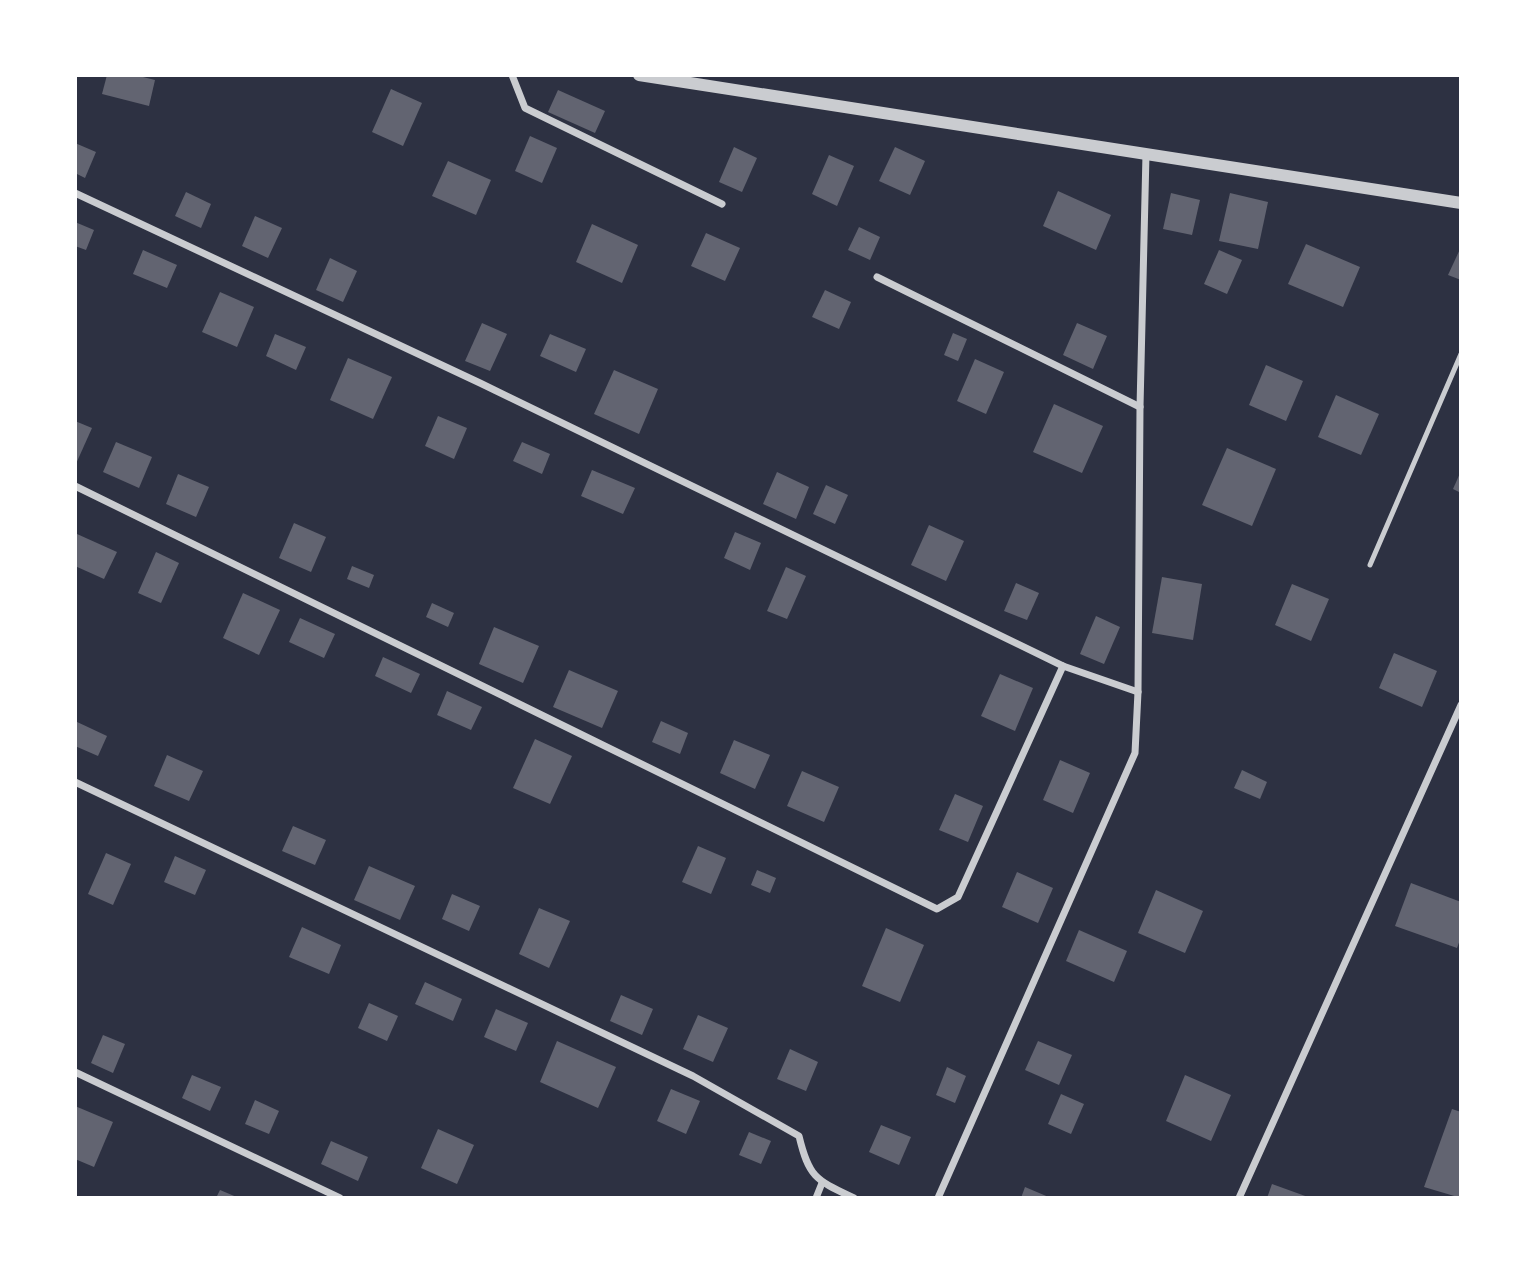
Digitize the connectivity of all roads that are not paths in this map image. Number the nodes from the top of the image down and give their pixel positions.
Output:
1 (512, 75) edge
2 (639, 75) edge
3 (1146, 154) junction
4 (75, 193) edge
5 (1461, 203) edge
6 (722, 204) dead end
7 (877, 277) dead end
8 (1461, 354) edge
9 (1140, 407) junction
10 (75, 486) edge
11 (1370, 565) dead end
12 (1063, 666) junction
13 (1138, 692) junction
14 (1461, 705) edge
15 (75, 782) edge
16 (75, 1072) edge
17 (822, 1183) junction
18 (340, 1198) edge
19 (816, 1198) edge
20 (854, 1198) edge
21 (938, 1198) edge
22 (1239, 1198) edge

1 - 6 street
2 - 3 street
3 - 5 street
3 - 9 street
4 - 12 street
7 - 9 street
8 - 11 lane
9 - 13 street
10 - 12 street
12 - 13 street
13 - 21 street
14 - 22 street
15 - 17 street
16 - 18 street
17 - 19 street
17 - 20 street

